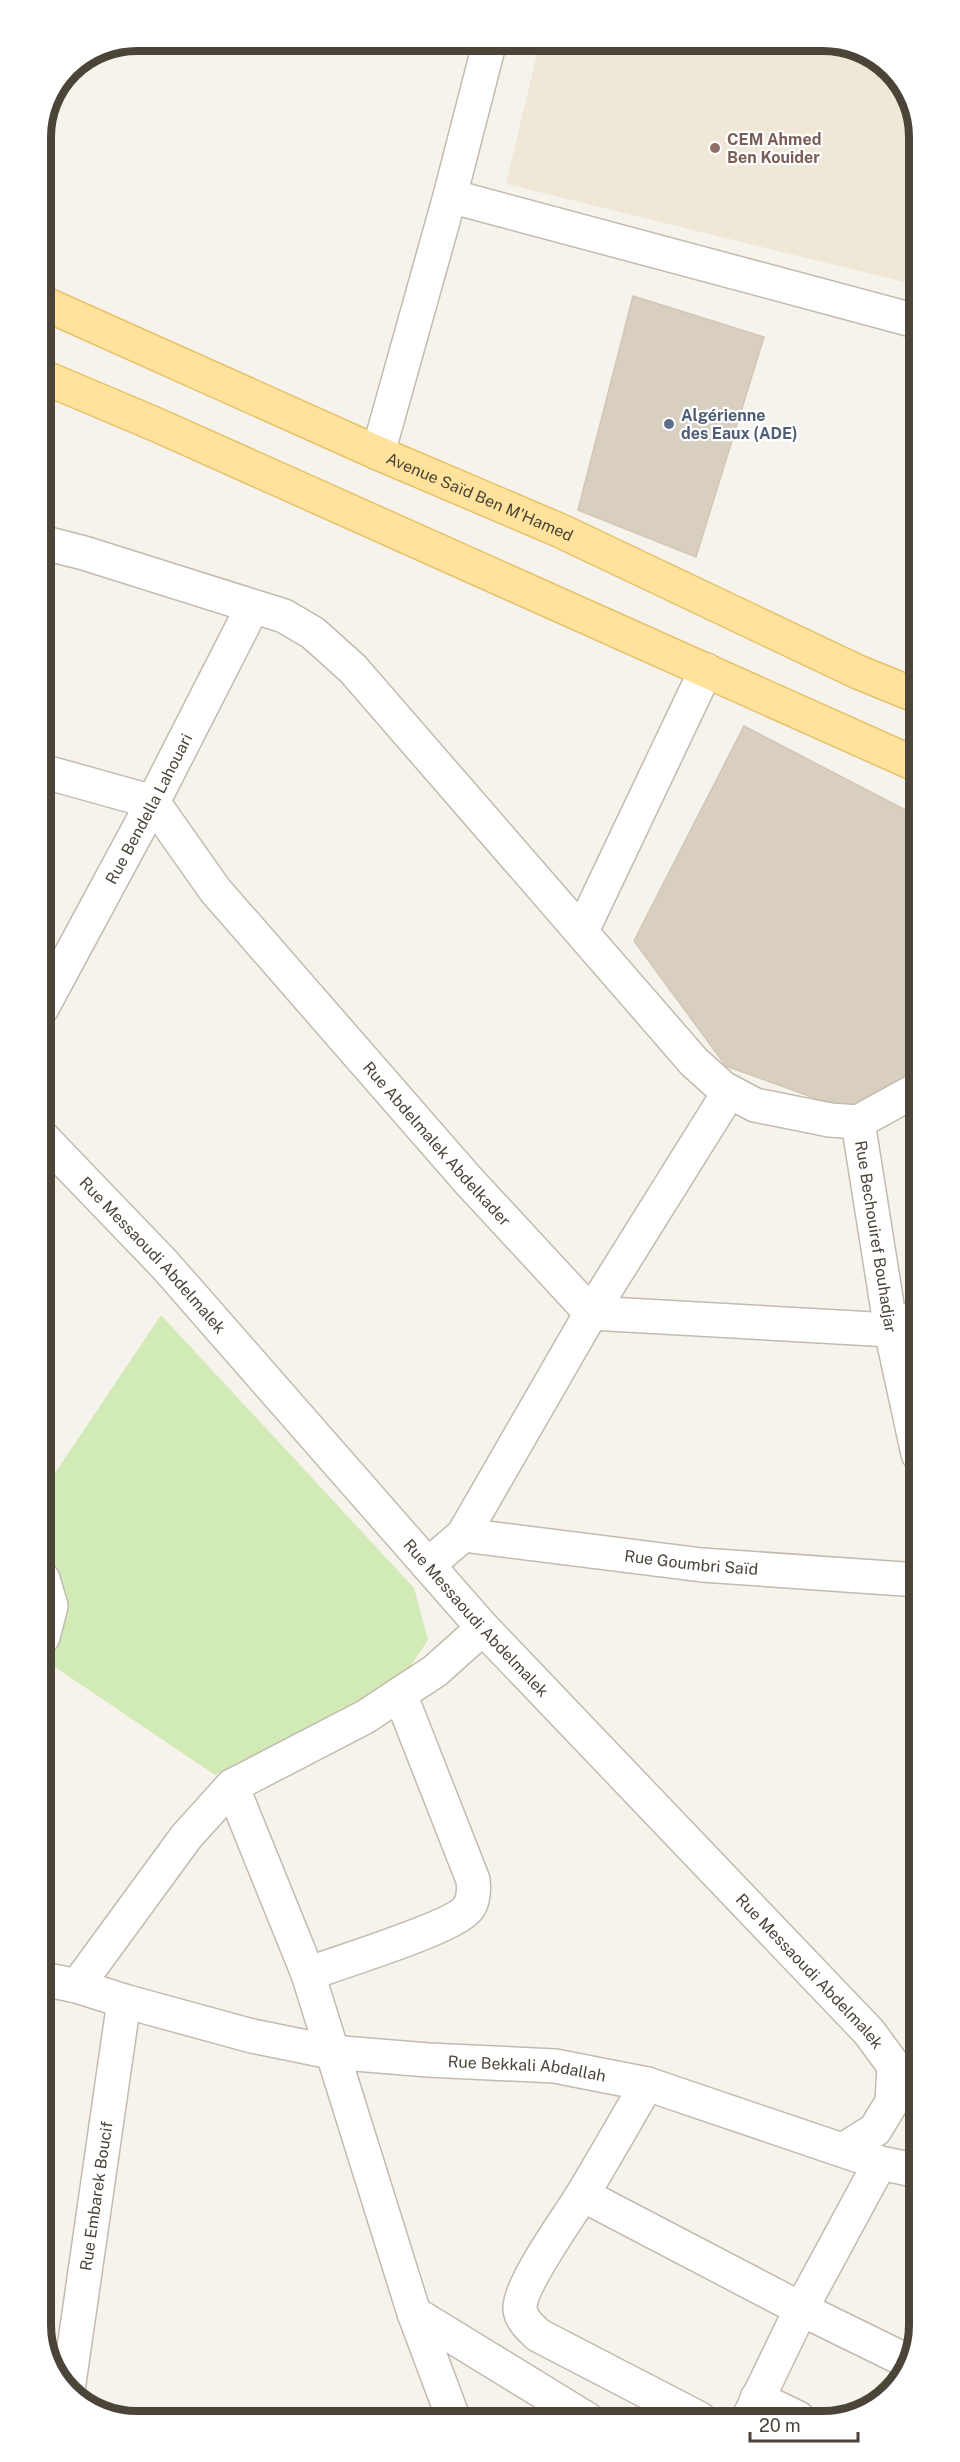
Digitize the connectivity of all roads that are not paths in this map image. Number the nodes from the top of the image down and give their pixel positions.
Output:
1 (487, 51) edge
2 (450, 196) junction
3 (51, 306) edge
4 (909, 319) edge
5 (51, 380) edge
6 (378, 453) junction
7 (51, 545) edge
8 (252, 608) junction
9 (706, 670) junction
10 (909, 693) edge
11 (909, 761) edge
12 (51, 774) edge
13 (153, 802) junction
14 (582, 931) junction
15 (51, 991) edge
16 (729, 1092) junction
17 (909, 1094) edge
18 (858, 1122) junction
19 (51, 1146) edge
20 (591, 1313) junction
21 (904, 1322) edge
22 (909, 1369) edge
23 (463, 1535) junction
24 (428, 1564) junction
25 (909, 1579) edge
26 (483, 1628) junction
27 (400, 1694) junction
28 (232, 1786) junction
29 (308, 1974) junction
30 (51, 1981) edge
31 (77, 1986) junction
32 (124, 2001) junction
33 (331, 2052) junction
34 (894, 2067) junction
35 (909, 2081) edge
36 (646, 2084) junction
37 (843, 2150) junction
38 (880, 2163) junction
39 (909, 2169) edge
40 (583, 2195) junction
41 (801, 2309) junction
42 (414, 2313) junction
43 (902, 2358) edge
44 (70, 2379) edge
45 (753, 2408) edge
46 (451, 2411) edge
47 (574, 2411) edge
48 (685, 2411) edge

1 - 2 street
2 - 4 street
2 - 6 street
3 - 6 main road, Avenue Saïd Ben M'Hamed
5 - 9 main road
6 - 10 main road, Avenue Saïd Ben M'Hamed
7 - 8 street
8 - 13 street, Rue Bendella Lahouari
8 - 14 street
9 - 11 main road
9 - 14 street
12 - 13 street
13 - 15 street, Rue Bendella Lahouari
13 - 20 street, Rue Abdelmalek Abdelkader
14 - 16 street
16 - 18 street
16 - 20 street
17 - 18 street
18 - 21 street, Rue Bechouiref Bouhadjar
19 - 24 street, Rue Messaoudi Abdelmalek
20 - 21 street
20 - 23 street
21 - 22 street, Rue Bechouiref Bouhadjar
23 - 24 street
23 - 25 street, Rue Goumbri Saïd
24 - 26 street, Rue Messaoudi Abdelmalek
26 - 27 street
26 - 34 street, Rue Messaoudi Abdelmalek
27 - 28 street
27 - 29 street
28 - 29 street
28 - 31 street
29 - 33 street
30 - 31 street, Rue Bekkali Abdallah
31 - 32 street, Rue Bekkali Abdallah
32 - 33 street, Rue Bekkali Abdallah
32 - 44 street, Rue Embarek Boucif
33 - 36 street, Rue Bekkali Abdallah
33 - 42 street
34 - 35 street, Rue Messaoudi Abdelmalek
34 - 37 street
36 - 37 street, Rue Bekkali Abdallah
36 - 40 street
37 - 38 street, Rue Bekkali Abdallah
38 - 39 street, Rue Bekkali Abdallah
38 - 41 street
40 - 41 street
40 - 48 street
41 - 43 street
41 - 45 street
42 - 46 street
42 - 47 street

